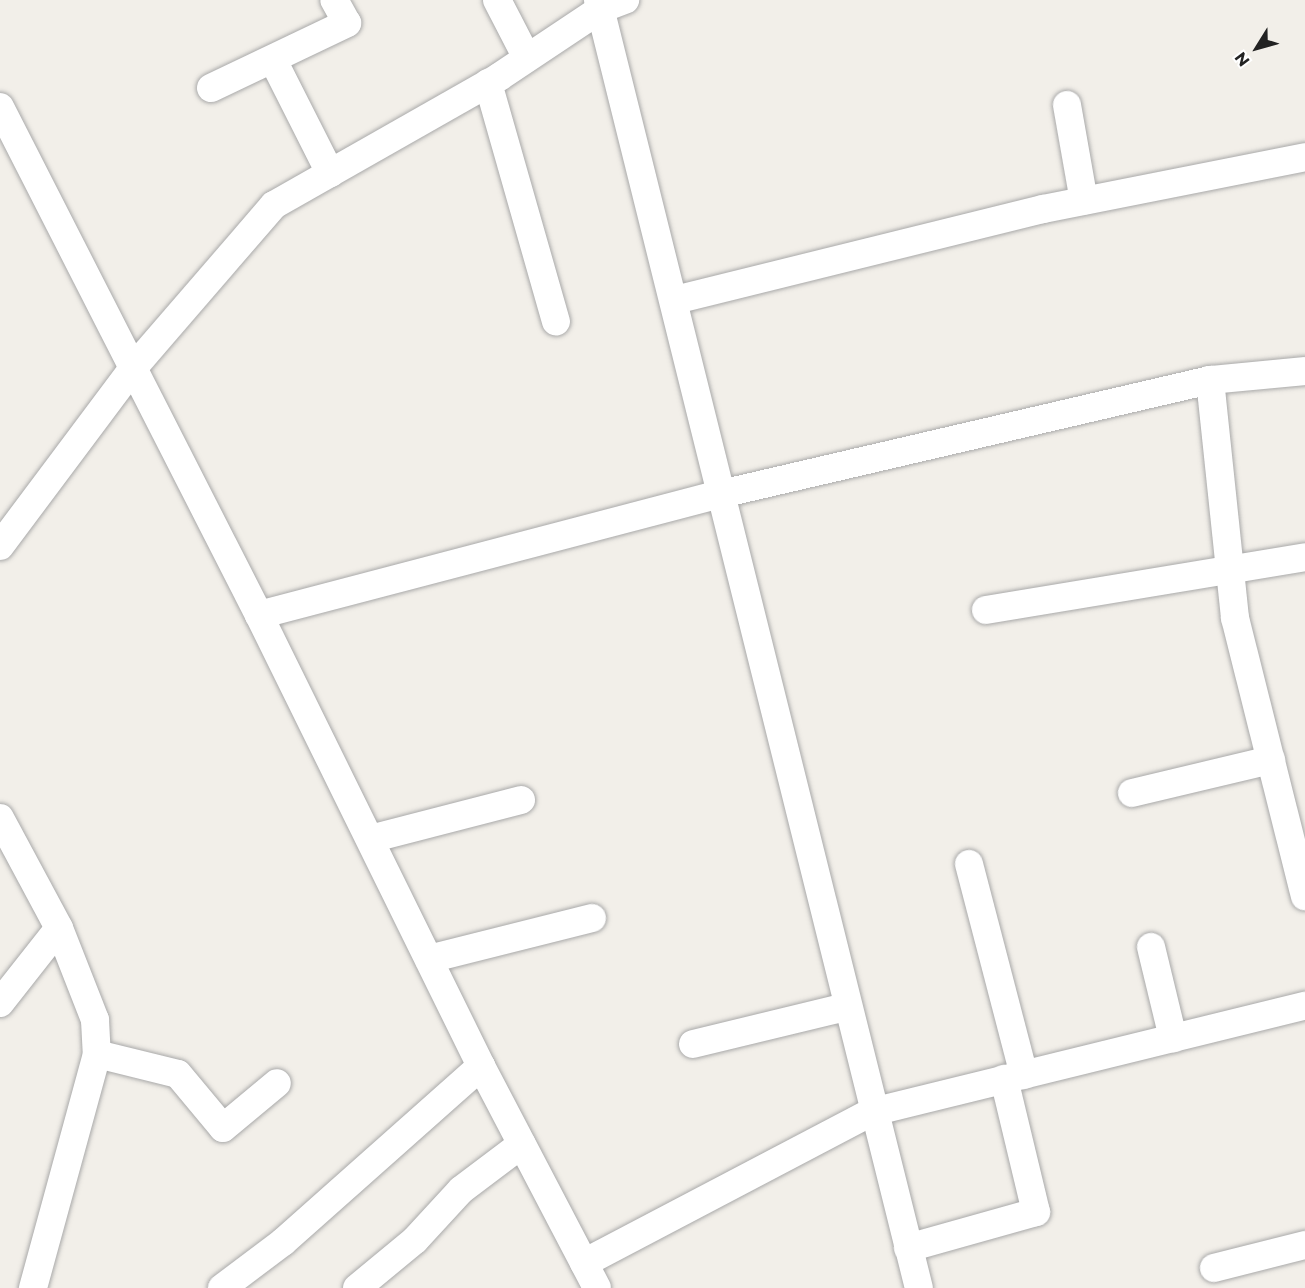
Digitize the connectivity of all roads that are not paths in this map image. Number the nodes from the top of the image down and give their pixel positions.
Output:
1 (334, 0) edge
2 (497, 0) edge
3 (608, 3) edge
4 (527, 58) junction
5 (273, 60) junction
6 (488, 83) junction
7 (211, 88) dead end
8 (1066, 105) dead end
9 (0, 107) edge
10 (1305, 157) edge
11 (330, 173) junction
12 (1084, 201) junction
13 (675, 300) junction
14 (556, 322) dead end
15 (134, 367) junction
16 (1305, 371) edge
17 (1210, 380) junction
18 (721, 494) junction
19 (0, 546) edge
20 (1305, 557) edge
21 (1230, 570) junction
22 (986, 610) dead end
23 (259, 615) junction
24 (1271, 760) junction
25 (1132, 793) dead end
26 (521, 800) dead end
27 (0, 818) edge
28 (370, 839) junction
29 (969, 864) dead end
30 (1305, 896) edge
31 (592, 918) dead end
32 (59, 928) junction
33 (1151, 947) dead end
34 (429, 959) junction
35 (0, 1003) edge
36 (1305, 1006) edge
37 (846, 1007) junction
38 (1173, 1038) junction
39 (693, 1044) dead end
40 (97, 1054) junction
41 (482, 1066) junction
42 (1014, 1077) junction
43 (278, 1083) dead end
44 (872, 1112) junction
45 (522, 1144) junction
46 (1305, 1245) edge
47 (908, 1248) junction
48 (584, 1263) junction
49 (1215, 1268) dead end
50 (33, 1288) edge
51 (222, 1288) edge
52 (357, 1288) edge
53 (597, 1288) edge
54 (919, 1288) edge

1 - 5 street
2 - 4 street
3 - 4 street
3 - 13 street
4 - 6 street
5 - 7 street
5 - 11 street
6 - 11 street
6 - 14 street
8 - 12 street
9 - 15 street
10 - 12 street
11 - 15 street
12 - 13 street
13 - 18 street
15 - 19 street
15 - 23 street
16 - 17 street
17 - 18 street
17 - 21 street
18 - 23 street
18 - 37 street
20 - 21 street
21 - 22 street
21 - 24 street
23 - 28 street
24 - 25 street
24 - 30 street
26 - 28 street
27 - 32 street
28 - 34 street
29 - 42 street
31 - 34 street
32 - 35 street
32 - 40 street
33 - 38 street
34 - 41 street
36 - 38 street
37 - 39 street
37 - 44 street
38 - 42 street
40 - 43 street
40 - 50 street
41 - 45 street
41 - 51 street
42 - 44 street
42 - 47 street
44 - 47 street
44 - 48 street
45 - 48 street
45 - 52 street
46 - 49 street
47 - 54 street
48 - 53 street

